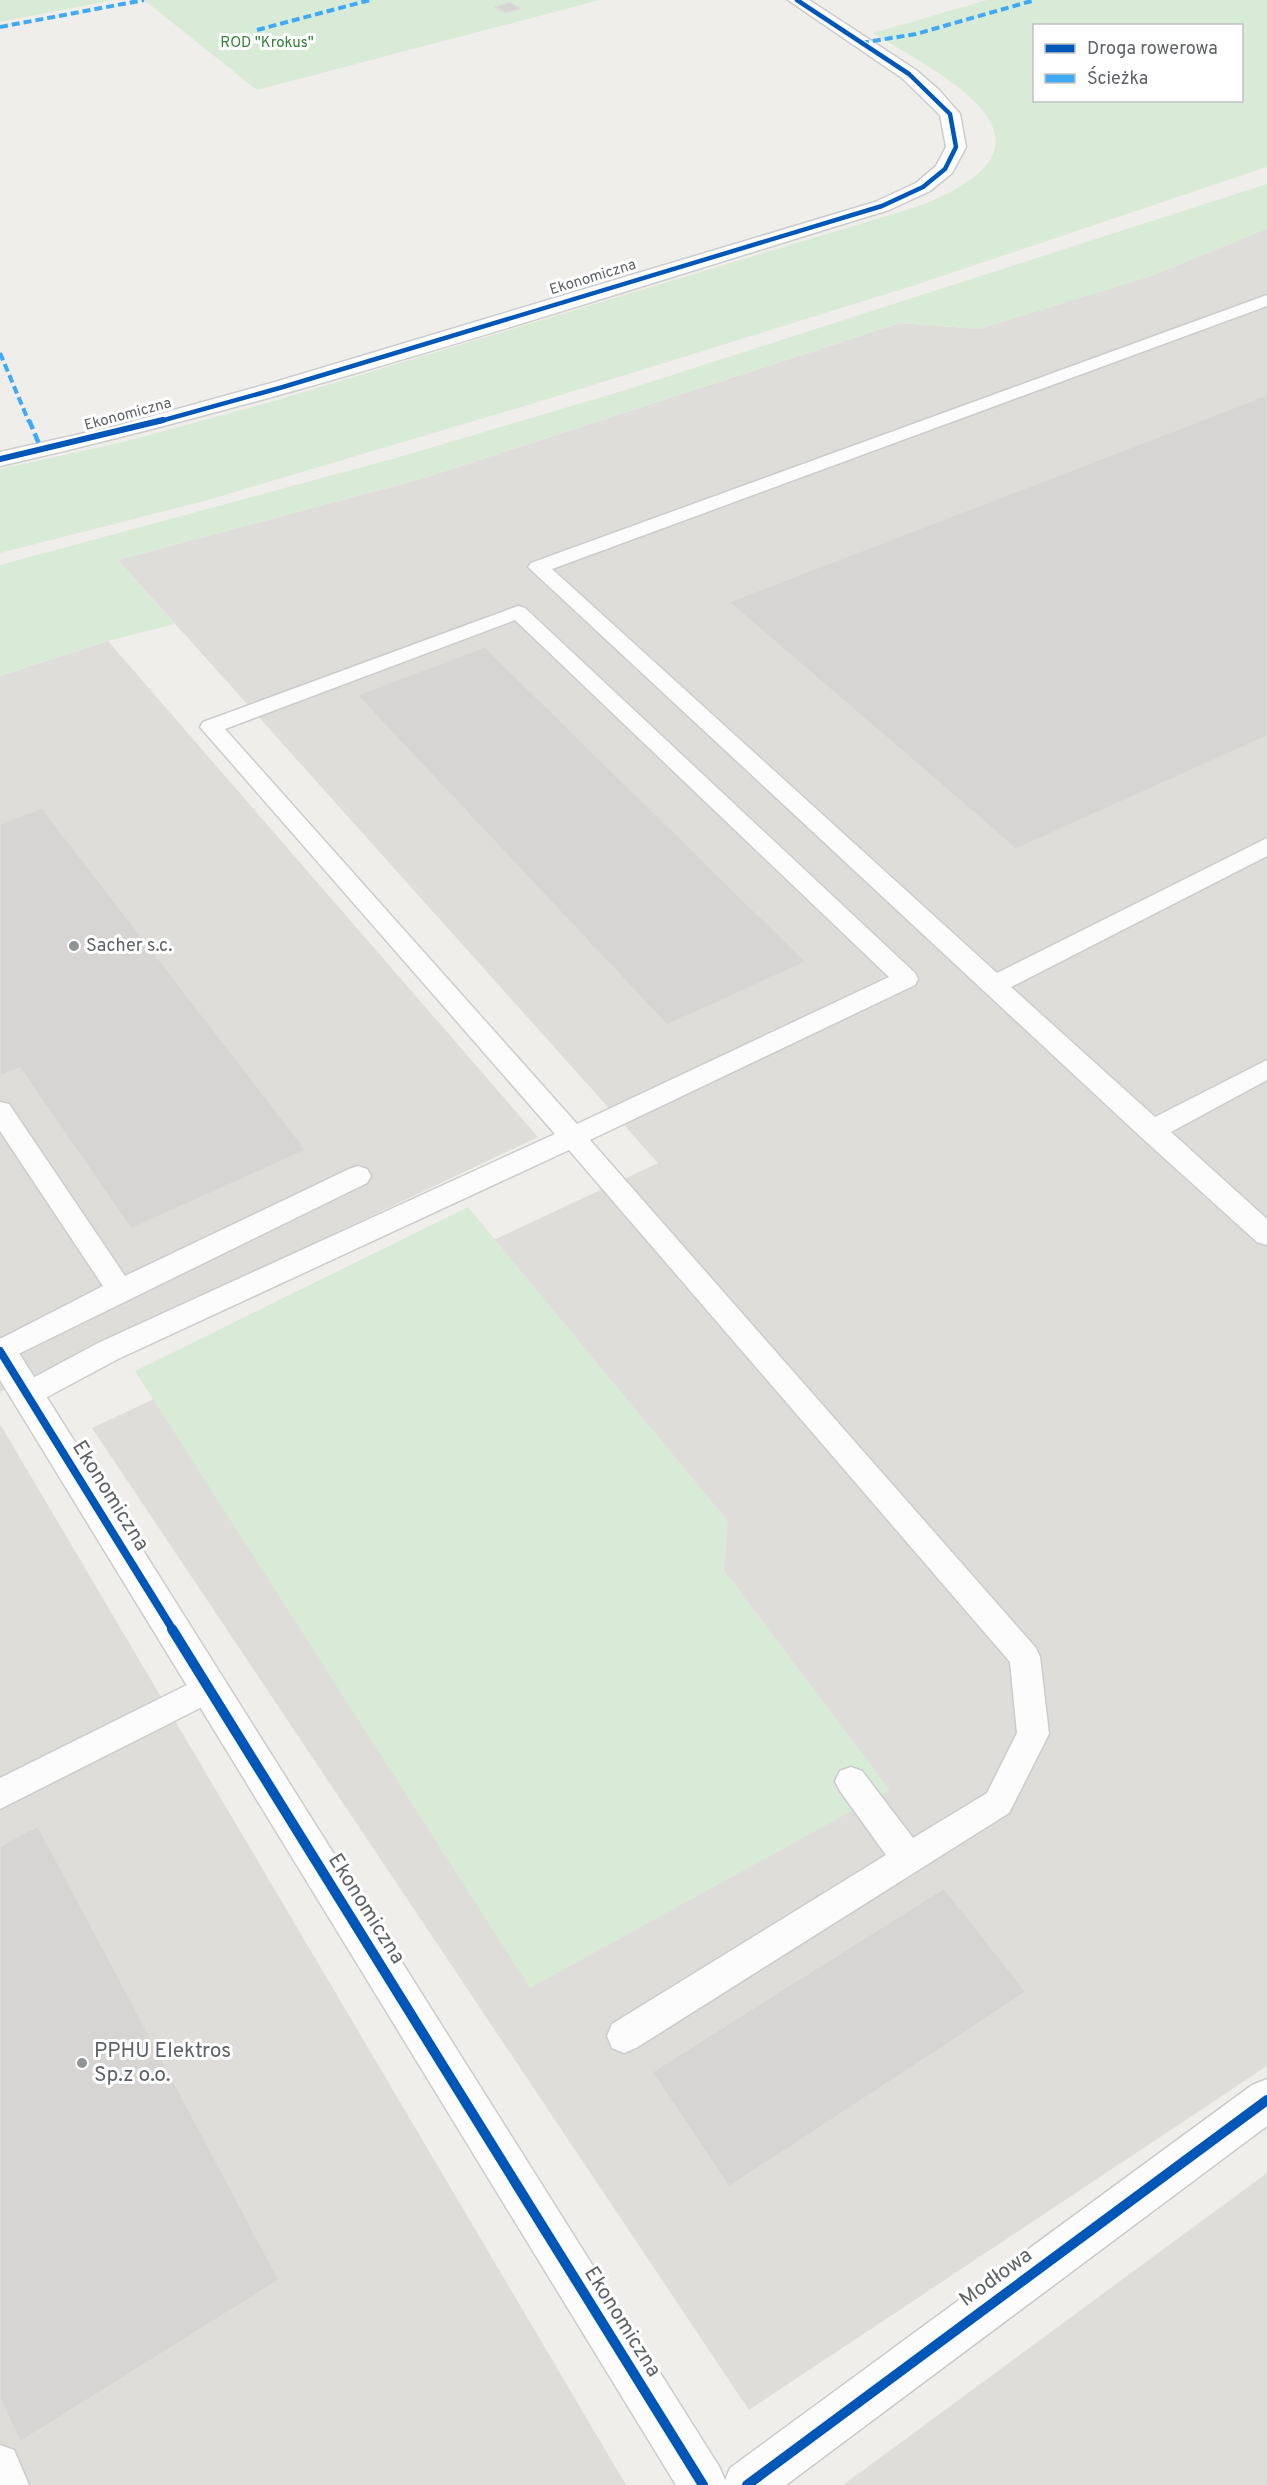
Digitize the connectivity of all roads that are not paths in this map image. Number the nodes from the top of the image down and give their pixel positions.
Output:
1 (797, 0) edge
2 (1267, 300) edge
3 (0, 459) edge
4 (1267, 846) edge
5 (994, 985) junction
6 (1267, 1069) edge
7 (0, 1111) edge
8 (1151, 1131) junction
9 (573, 1137) junction
10 (358, 1176) dead end
11 (1267, 1235) edge
12 (120, 1290) junction
13 (0, 1351) edge
14 (26, 1395) junction
15 (208, 1688) junction
16 (851, 1781) dead end
17 (0, 1794) edge
18 (908, 1858) junction
19 (624, 2036) dead end
20 (1267, 2100) edge
21 (0, 2464) edge
22 (10, 2485) edge
23 (703, 2485) edge
24 (747, 2485) edge

1 - 3 street, Ekonomiczna
2 - 5 lane
4 - 5 lane
5 - 8 lane
6 - 8 lane
7 - 12 lane
8 - 11 lane
9 - 9 lane
9 - 14 lane
9 - 18 lane
10 - 12 lane
12 - 13 lane
13 - 14 street, Ekonomiczna
14 - 15 street, Ekonomiczna
15 - 17 lane
15 - 23 street, Ekonomiczna
16 - 18 lane
18 - 19 lane
20 - 24 street, Modłowa
21 - 22 lane

